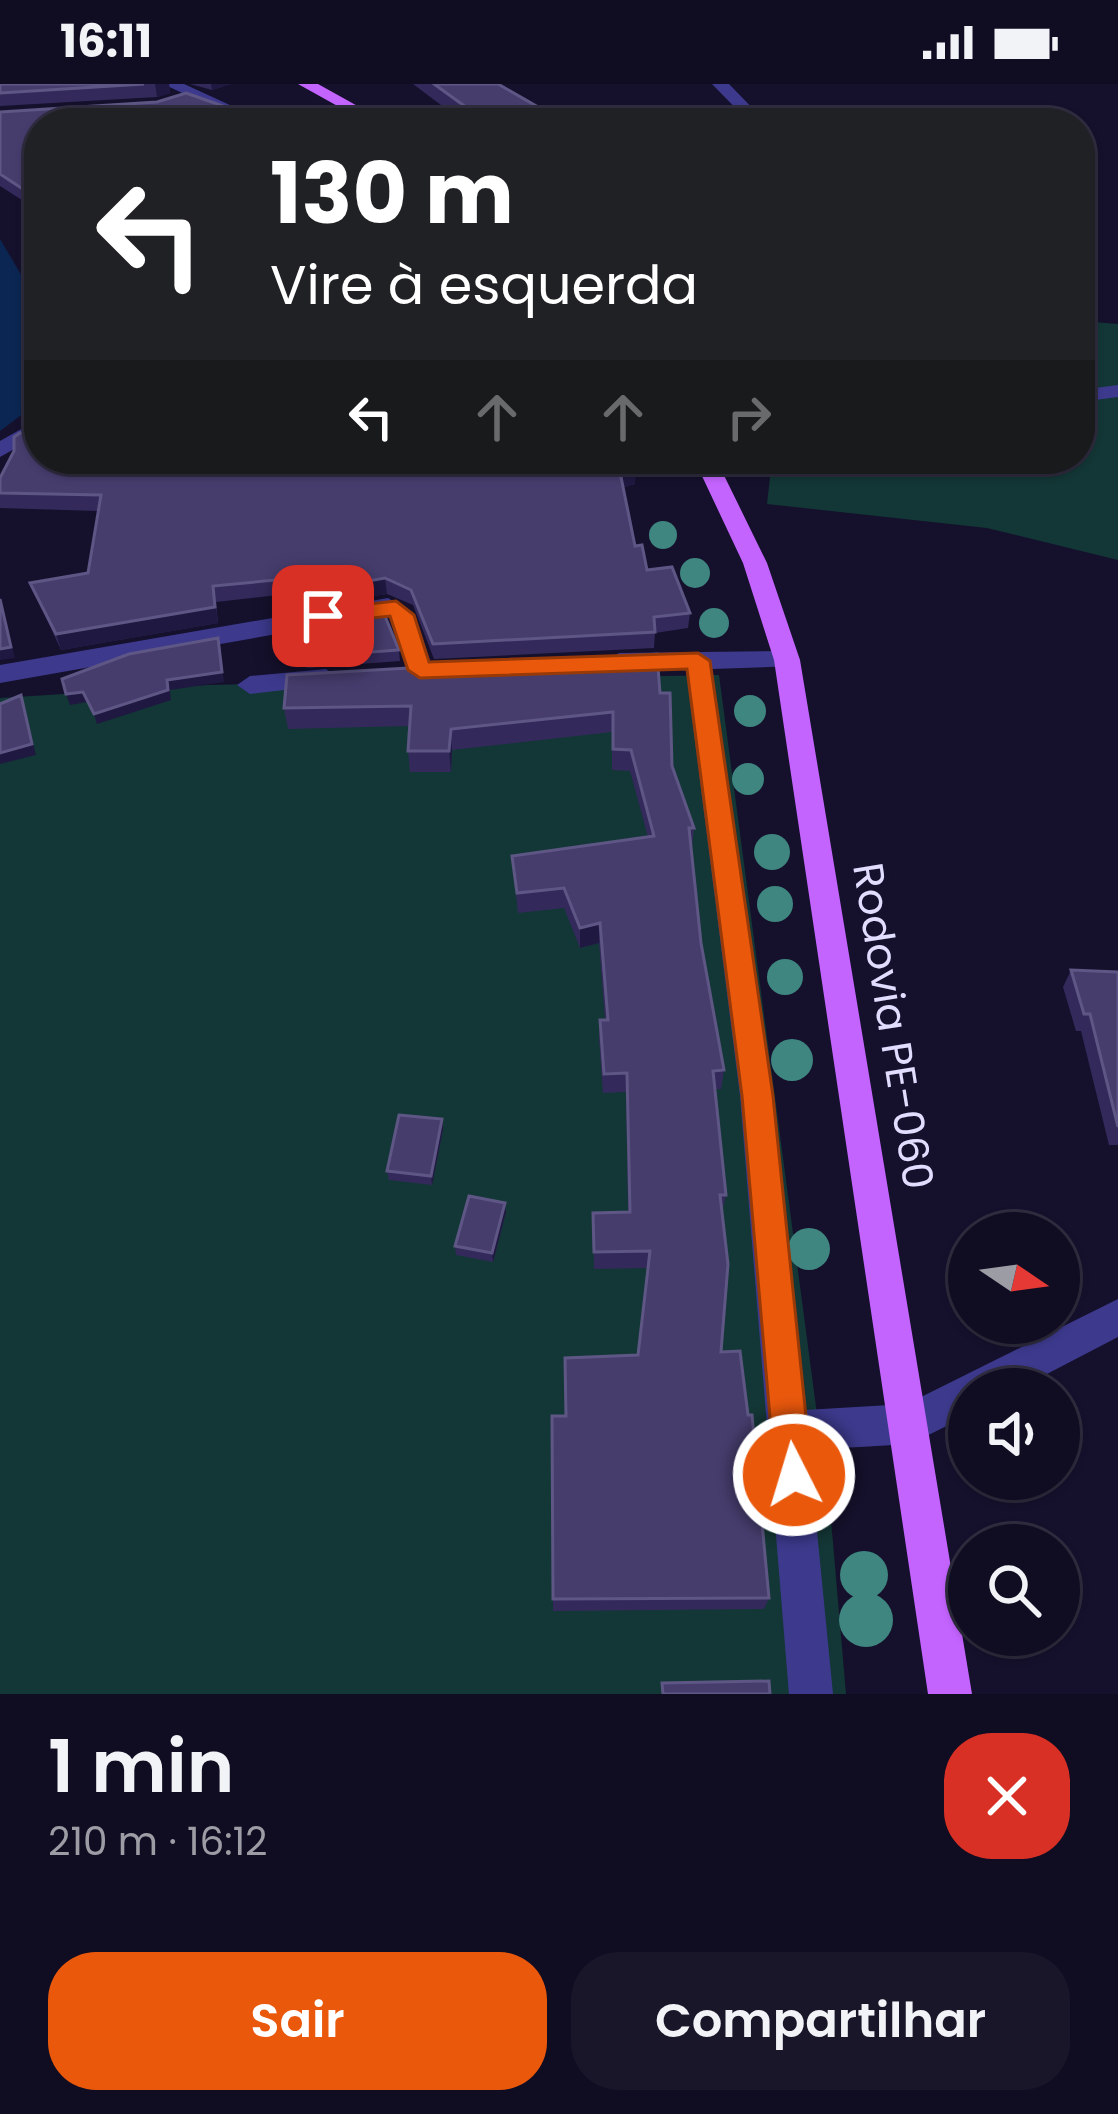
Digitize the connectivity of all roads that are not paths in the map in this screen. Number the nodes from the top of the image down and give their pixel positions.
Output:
1 (171, 84) edge
2 (305, 84) edge
3 (720, 84) edge
4 (198, 94) junction
5 (169, 104) edge
6 (228, 108) edge
7 (351, 108) edge
8 (744, 108) edge
9 (712, 474) edge
10 (787, 660) junction
11 (698, 661) junction
12 (582, 662) edge
13 (392, 672) edge
14 (0, 674) edge
15 (345, 676) edge
16 (250, 685) dead end
17 (1118, 1317) edge
18 (1019, 1368) edge
19 (948, 1405) edge
20 (910, 1424) junction
21 (790, 1431) junction
22 (811, 1694) edge
23 (950, 1694) edge

1 - 4 street
2 - 7 main road
3 - 8 street
4 - 5 street
4 - 6 street
9 - 10 main road, Rodovia PE-060
10 - 11 street
10 - 20 main road, Rodovia PE-060
11 - 12 street
11 - 21 street
13 - 14 street
15 - 16 street
17 - 18 street
19 - 20 street
20 - 21 street
20 - 23 main road, Rodovia PE-060
21 - 22 street

